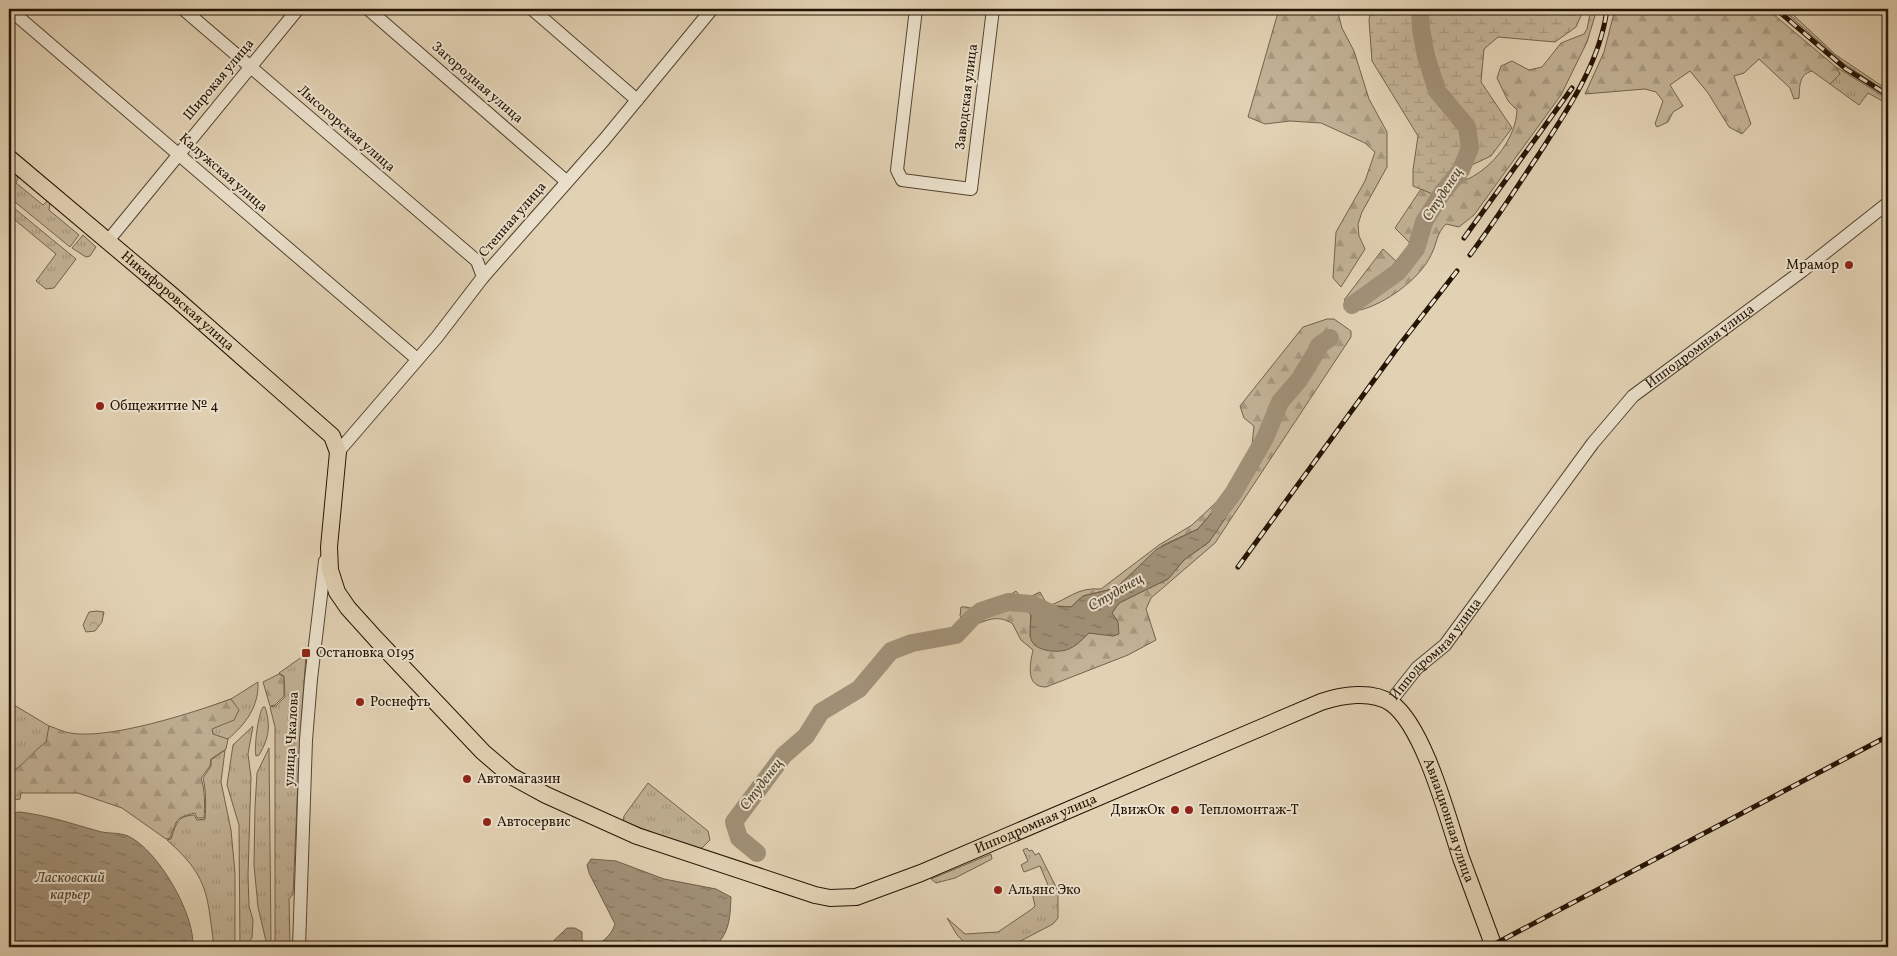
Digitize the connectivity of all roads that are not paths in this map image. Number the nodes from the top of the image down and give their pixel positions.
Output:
1 (9, 9) edge
2 (183, 9) edge
3 (298, 9) edge
4 (368, 9) edge
5 (532, 9) edge
6 (916, 9) edge
7 (993, 9) edge
8 (710, 10) edge
9 (250, 66) junction
10 (637, 100) junction
11 (178, 154) junction
12 (9, 158) edge
13 (566, 181) junction
14 (1888, 204) edge
15 (107, 242) junction
16 (483, 277) junction
17 (417, 359) junction
18 (338, 452) junction
19 (330, 534) junction
20 (1390, 702) junction
21 (299, 947) edge
22 (1494, 947) edge

1 - 11 street, Калужская улица
2 - 9 street, Лысогорская улица
3 - 9 street, Широкая улица
4 - 13 street, Загородная улица
5 - 10 street
6 - 7 street, Заводская улица
8 - 10 street, Степная улица
9 - 11 street, Широкая улица
9 - 16 street, Лысогорская улица
10 - 13 street, Степная улица
11 - 15 street, Широкая улица
11 - 17 street, Калужская улица
12 - 15 main road, Никифоровская улица
13 - 16 street, Степная улица
14 - 20 street, Ипподромная улица
15 - 18 main road, Никифоровская улица
16 - 17 street, Степная улица
17 - 18 street, Степная улица
18 - 19 main road, Ипподромная улица
19 - 20 main road, Ипподромная улица
19 - 21 street, улица Чкалова
20 - 22 main road, Авиационная улица

